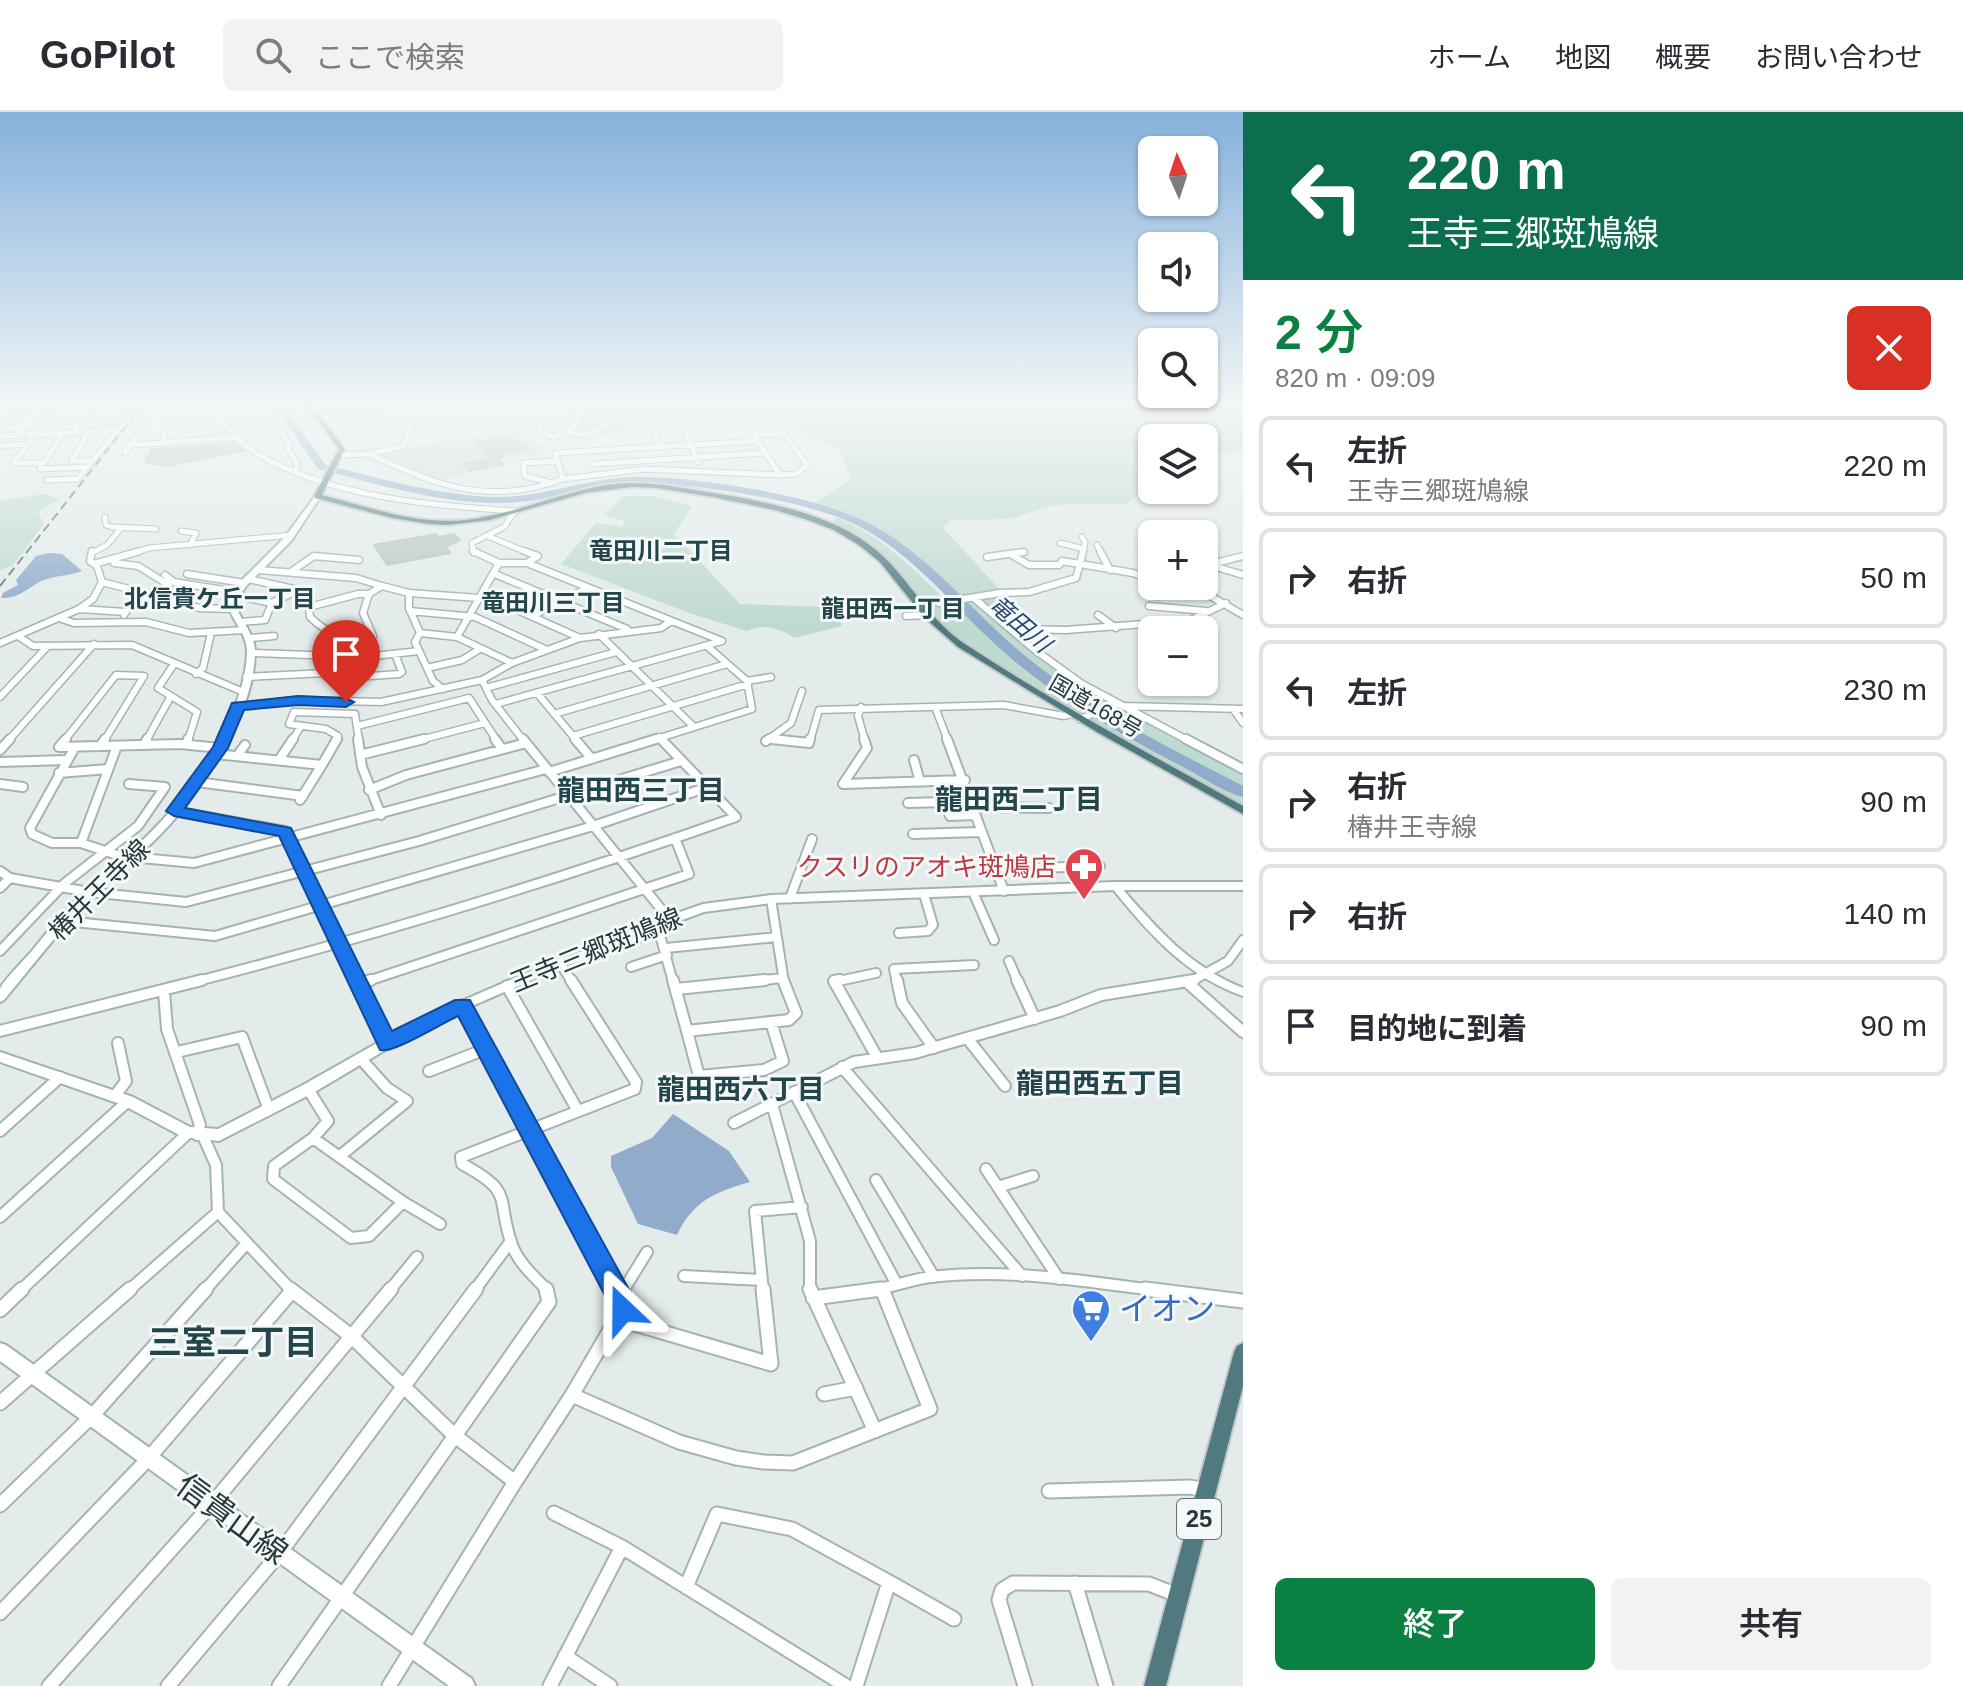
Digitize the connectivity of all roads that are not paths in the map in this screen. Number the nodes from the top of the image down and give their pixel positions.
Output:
1 (78, 478) edge
2 (328, 478) edge
3 (333, 478) edge
4 (427, 478) edge
5 (535, 478) edge
6 (634, 478) edge
7 (563, 479) edge
8 (47, 480) dead end
9 (553, 483) junction
10 (636, 484) junction
11 (318, 496) junction
12 (515, 511) junction
13 (105, 517) dead end
14 (121, 528) junction
15 (156, 529) dead end
16 (181, 531) dead end
17 (292, 535) junction
18 (486, 536) junction
19 (1082, 537) dead end
20 (1060, 543) dead end
21 (190, 545) junction
22 (199, 545) junction
23 (1097, 545) dead end
24 (175, 547) junction
25 (1084, 549) junction
26 (1024, 552) dead end
27 (202, 554) dead end
28 (1010, 554) junction
29 (1243, 556) edge
30 (172, 557) dead end
31 (987, 557) dead end
32 (359, 560) dead end
33 (1218, 561) edge
34 (499, 563) junction
35 (527, 563) junction
36 (1080, 564) junction
37 (95, 565) junction
38 (1218, 569) edge
39 (259, 570) junction
40 (1110, 570) junction
41 (292, 571) junction
42 (187, 574) dead end
43 (495, 574) junction
44 (165, 575) dead end
45 (1243, 575) edge
46 (1138, 577) edge
47 (247, 581) junction
48 (102, 582) junction
49 (382, 586) junction
50 (588, 588) junction
51 (409, 593) junction
52 (236, 594) junction
53 (369, 594) junction
54 (152, 595) junction
55 (482, 597) junction
56 (1218, 599) edge
57 (971, 600) junction
58 (562, 601) junction
59 (272, 603) junction
60 (939, 603) dead end
61 (1226, 603) junction
62 (1149, 606) dead end
63 (79, 609) junction
64 (232, 609) junction
65 (410, 611) junction
66 (1211, 611) junction
67 (126, 612) junction
68 (1242, 612) edge
69 (927, 615) junction
70 (1098, 615) dead end
71 (471, 616) junction
72 (532, 616) junction
73 (906, 616) dead end
74 (62, 619) junction
75 (121, 621) junction
76 (671, 621) junction
77 (1116, 628) junction
78 (1013, 629) junction
79 (245, 630) junction
80 (630, 630) junction
81 (211, 633) junction
82 (420, 633) junction
83 (599, 634) junction
84 (18, 636) junction
85 (274, 636) dead end
86 (457, 637) junction
87 (580, 638) junction
88 (0, 643) edge
89 (94, 644) junction
90 (707, 646) junction
91 (47, 647) junction
92 (480, 649) junction
93 (547, 650) junction
94 (419, 651) junction
95 (616, 652) junction
96 (251, 653) junction
97 (395, 654) junction
98 (512, 663) junction
99 (174, 664) junction
100 (727, 664) junction
101 (634, 666) junction
102 (427, 668) junction
103 (196, 674) junction
104 (246, 677) junction
105 (771, 677) dead end
106 (748, 682) junction
107 (484, 684) junction
108 (655, 686) junction
109 (443, 689) junction
110 (241, 691) junction
111 (802, 691) dead end
112 (537, 693) junction
113 (171, 696) junction
114 (0, 697) edge
115 (496, 704) junction
116 (1120, 705) junction
117 (238, 706) junction
118 (675, 706) junction
119 (861, 707) junction
120 (935, 707) junction
121 (1233, 709) junction
122 (1243, 709) edge
123 (554, 714) junction
124 (1078, 717) junction
125 (485, 723) junction
126 (1243, 723) edge
127 (301, 726) junction
128 (357, 726) junction
129 (694, 727) junction
130 (573, 736) junction
131 (659, 737) junction
132 (187, 743) junction
133 (526, 743) junction
134 (144, 745) junction
135 (245, 745) dead end
136 (117, 746) junction
137 (75, 747) junction
138 (100, 747) junction
139 (502, 749) junction
140 (0, 750) edge
141 (218, 751) junction
142 (360, 755) junction
143 (237, 756) junction
144 (591, 758) junction
145 (66, 760) junction
146 (279, 760) junction
147 (914, 760) dead end
148 (681, 761) junction
149 (0, 762) edge
150 (322, 765) junction
151 (108, 769) junction
152 (1243, 769) edge
153 (548, 770) junction
154 (59, 773) junction
155 (965, 780) junction
156 (1, 782) edge
157 (197, 782) junction
158 (920, 782) junction
159 (129, 784) dead end
160 (23, 787) dead end
161 (708, 787) junction
162 (369, 790) junction
163 (569, 796) junction
164 (908, 803) dead end
165 (1049, 808) dead end
166 (174, 811) junction
167 (974, 811) junction
168 (1243, 811) edge
169 (381, 815) junction
170 (593, 826) junction
171 (979, 832) junction
172 (913, 834) dead end
173 (675, 838) junction
174 (812, 839) dead end
175 (287, 840) junction
176 (81, 843) junction
177 (106, 852) junction
178 (127, 857) junction
179 (619, 858) junction
180 (1100, 866) dead end
181 (995, 869) junction
182 (0, 871) edge
183 (303, 873) junction
184 (10, 878) junction
185 (1115, 886) junction
186 (1243, 886) edge
187 (60, 887) junction
188 (0, 888) edge
189 (646, 890) junction
190 (1004, 891) junction
191 (89, 892) junction
192 (973, 892) junction
193 (924, 894) junction
194 (790, 898) junction
195 (771, 899) junction
196 (320, 907) junction
197 (670, 920) junction
198 (64, 921) junction
199 (658, 928) junction
200 (899, 933) dead end
201 (777, 937) junction
202 (994, 940) dead end
203 (1243, 940) edge
204 (339, 945) junction
205 (0, 951) edge
206 (667, 952) junction
207 (1009, 961) dead end
208 (560, 963) junction
209 (974, 965) dead end
210 (631, 967) dead end
211 (876, 973) dead end
212 (1205, 976) junction
213 (782, 978) junction
214 (1188, 983) junction
215 (358, 984) junction
216 (507, 986) junction
217 (676, 989) junction
218 (164, 991) junction
219 (1243, 992) edge
220 (0, 997) edge
221 (463, 1005) junction
222 (1035, 1019) junction
223 (771, 1022) junction
224 (0, 1031) edge
225 (687, 1031) junction
226 (1243, 1032) edge
227 (967, 1038) junction
228 (118, 1043) dead end
229 (388, 1044) junction
230 (934, 1048) junction
231 (486, 1049) junction
232 (177, 1052) junction
233 (877, 1057) junction
234 (1, 1059) edge
235 (361, 1059) junction
236 (842, 1067) junction
237 (429, 1071) dead end
238 (60, 1077) junction
239 (1005, 1086) dead end
240 (308, 1089) junction
241 (794, 1092) junction
242 (121, 1098) junction
243 (772, 1104) junction
244 (269, 1110) junction
245 (578, 1111) junction
246 (734, 1123) dead end
247 (0, 1131) edge
248 (530, 1131) junction
249 (196, 1135) junction
250 (313, 1138) junction
251 (340, 1156) junction
252 (986, 1169) dead end
253 (1033, 1176) dead end
254 (876, 1180) dead end
255 (998, 1187) junction
256 (403, 1202) junction
257 (802, 1207) junction
258 (218, 1212) junction
259 (0, 1217) edge
260 (440, 1224) dead end
261 (511, 1241) junction
262 (247, 1243) junction
263 (647, 1252) dead end
264 (417, 1257) dead end
265 (684, 1276) dead end
266 (1022, 1276) junction
267 (934, 1277) junction
268 (1059, 1279) junction
269 (761, 1280) junction
270 (896, 1283) junction
271 (882, 1288) junction
272 (292, 1291) junction
273 (619, 1297) junction
274 (813, 1298) junction
275 (1243, 1301) edge
276 (0, 1310) edge
277 (618, 1319) junction
278 (351, 1336) junction
279 (0, 1351) edge
280 (1243, 1352) edge
281 (33, 1374) junction
282 (405, 1386) junction
283 (856, 1388) junction
284 (824, 1394) dead end
285 (572, 1395) junction
286 (0, 1403) edge
287 (91, 1417) junction
288 (875, 1431) junction
289 (454, 1435) junction
290 (148, 1459) junction
291 (515, 1482) junction
292 (1207, 1490) junction
293 (1049, 1491) dead end
294 (212, 1504) junction
295 (0, 1505) edge
296 (554, 1513) dead end
297 (622, 1547) junction
298 (279, 1554) junction
299 (889, 1582) junction
300 (1075, 1583) junction
301 (686, 1587) junction
302 (1179, 1596) junction
303 (340, 1597) junction
304 (0, 1613) edge
305 (954, 1619) dead end
306 (413, 1647) junction
307 (565, 1656) junction
308 (49, 1686) edge
309 (168, 1686) edge
310 (279, 1686) edge
311 (389, 1686) edge
312 (465, 1686) edge
313 (550, 1686) edge
314 (610, 1686) edge
315 (846, 1686) edge
316 (856, 1686) edge
317 (1025, 1686) edge
318 (1106, 1686) edge
319 (1155, 1686) edge

1 - 8 street
2 - 11 highway
3 - 12 street
4 - 9 street
5 - 9 street
6 - 10 street
7 - 9 street
10 - 12 highway, 国道168号
10 - 69 highway, 国道168号
11 - 12 highway, 国道168号
11 - 17 main road
12 - 18 street
13 - 14 street
14 - 15 street
14 - 37 street
16 - 21 street
17 - 22 street
17 - 39 main road
18 - 34 street
18 - 35 street
19 - 25 street
20 - 25 street
21 - 22 street
21 - 24 street
22 - 27 street
23 - 40 street
24 - 30 street
24 - 37 street
25 - 36 street
26 - 28 street
28 - 31 street
28 - 36 street
29 - 33 street
32 - 41 street
34 - 35 street
34 - 43 street
35 - 50 street
36 - 40 street
36 - 57 street
37 - 48 street
37 - 54 street
38 - 45 street
39 - 41 street
39 - 47 main road
40 - 46 street
41 - 49 street
42 - 47 street
43 - 55 street
43 - 58 street
44 - 52 street
47 - 52 main road
47 - 59 street
48 - 54 street
48 - 63 street
49 - 51 street
49 - 53 street
50 - 58 street
50 - 76 street
51 - 55 street
51 - 65 street
52 - 59 street
52 - 64 main road
53 - 53 street
54 - 64 street
54 - 67 street
55 - 71 street
55 - 72 street
56 - 61 street
57 - 60 street
57 - 78 street
58 - 72 street
58 - 80 street
59 - 79 street
61 - 66 street
61 - 68 street
62 - 66 street
63 - 67 street
63 - 74 street
64 - 79 main road, 椿井王寺線
65 - 71 street
65 - 82 street
66 - 77 street
67 - 75 street
69 - 73 street
69 - 124 highway, 国道168号
70 - 77 street
71 - 86 street
71 - 93 street
72 - 87 street
74 - 75 street
74 - 84 street
75 - 81 street
76 - 80 street
76 - 90 street
77 - 78 street
78 - 116 street
79 - 81 street
79 - 85 street
79 - 96 main road, 椿井王寺線
80 - 83 street
81 - 103 street
82 - 86 street
82 - 94 street
83 - 87 street
83 - 95 street
84 - 88 street
84 - 91 street
86 - 92 street
87 - 93 street
89 - 91 street
89 - 99 street
89 - 140 street
90 - 100 street
90 - 101 street
91 - 114 street
92 - 98 street
92 - 102 street
93 - 98 street
94 - 97 street
94 - 102 street
95 - 101 street
95 - 107 street
96 - 97 street
96 - 104 main road, 椿井王寺線
97 - 104 street
98 - 107 street
99 - 103 street
99 - 113 street
100 - 106 street
100 - 108 street
101 - 108 street
101 - 112 street
102 - 109 street
103 - 110 street
104 - 110 main road, 椿井王寺線
105 - 106 street
106 - 118 street
106 - 129 street
107 - 109 street
107 - 115 street
108 - 118 street
108 - 123 street
109 - 117 street
110 - 117 main road, 椿井王寺線
111 - 119 street
112 - 115 street
112 - 123 street
113 - 132 street
113 - 134 street
115 - 133 street
116 - 121 street
116 - 124 street
116 - 152 street
117 - 141 main road, 椿井王寺線
118 - 129 street
118 - 130 street
119 - 120 street
119 - 158 street
120 - 124 street
120 - 155 street
121 - 122 street
121 - 126 street
123 - 130 street
124 - 168 highway, 国道168号
125 - 128 street
125 - 139 street
125 - 142 street
127 - 128 street
127 - 146 street
127 - 150 street
128 - 142 street
129 - 131 street
130 - 144 street
131 - 144 street
131 - 148 street
132 - 134 street
132 - 141 street
133 - 139 street
133 - 153 street
134 - 136 street
135 - 143 street
136 - 138 street
136 - 151 street
137 - 138 street
137 - 138 street
137 - 145 street
139 - 162 street
141 - 143 street
141 - 157 main road, 椿井王寺線
142 - 162 street
143 - 146 street
144 - 153 street
145 - 149 street
145 - 154 street
146 - 150 street
147 - 158 street
148 - 161 street
148 - 163 street
150 - 157 street
151 - 154 street
151 - 176 street
153 - 163 street
153 - 169 street
154 - 176 street
155 - 158 street
155 - 167 street
156 - 160 street
157 - 166 main road, 椿井王寺線
159 - 177 street
161 - 170 street
161 - 173 street
162 - 169 street
163 - 170 street
163 - 183 street
164 - 167 street
165 - 167 street
166 - 175 street
166 - 178 main road, 椿井王寺線
167 - 171 street
169 - 175 street
170 - 179 street
170 - 196 street
171 - 172 street
171 - 181 street
173 - 179 street
173 - 189 street
174 - 194 street
175 - 178 street
175 - 183 street
176 - 177 street
177 - 178 street
177 - 187 street
178 - 191 main road, 椿井王寺線
179 - 189 street
179 - 204 street
180 - 181 street
181 - 190 street
182 - 184 street
183 - 191 street
183 - 196 street
184 - 187 street
184 - 188 street
185 - 186 main road, 王寺三郷斑鳩線
185 - 190 main road, 王寺三郷斑鳩線
185 - 212 street
187 - 191 street
187 - 205 street
189 - 197 street
189 - 215 street
190 - 192 main road, 王寺三郷斑鳩線
191 - 198 main road, 椿井王寺線
192 - 193 main road, 王寺三郷斑鳩線
192 - 202 street
193 - 194 main road, 王寺三郷斑鳩線
193 - 200 street
194 - 195 main road, 王寺三郷斑鳩線
195 - 197 main road, 王寺三郷斑鳩線
195 - 201 street
196 - 198 street
196 - 204 street
197 - 199 main road, 王寺三郷斑鳩線
198 - 220 main road, 椿井王寺線
199 - 206 street
199 - 208 main road, 王寺三郷斑鳩線
201 - 206 street
201 - 213 street
203 - 212 street
204 - 215 street
204 - 218 street
206 - 210 street
206 - 217 street
207 - 222 street
208 - 216 main road, 王寺三郷斑鳩線
208 - 245 street
209 - 230 street
211 - 233 street
212 - 214 street
212 - 219 street
213 - 217 street
213 - 223 street
214 - 222 street
214 - 226 street
215 - 229 street
216 - 221 main road, 王寺三郷斑鳩線
216 - 245 street
217 - 225 street
218 - 224 street
218 - 232 street
221 - 229 main road, 王寺三郷斑鳩線
221 - 231 street
222 - 227 street
223 - 225 street
223 - 225 street
227 - 230 street
227 - 239 street
228 - 242 street
229 - 235 main road, 王寺三郷斑鳩線
230 - 233 street
231 - 237 street
231 - 248 street
232 - 244 street
232 - 249 street
233 - 236 street
234 - 238 main road
235 - 240 main road, 王寺三郷斑鳩線
235 - 251 street
236 - 241 street
236 - 266 street
238 - 242 main road
238 - 247 street
240 - 244 main road, 王寺三郷斑鳩線
240 - 250 street
241 - 243 street
241 - 270 street
242 - 249 main road
242 - 259 street
243 - 246 street
243 - 257 street
244 - 249 main road, 王寺三郷斑鳩線
245 - 248 street
248 - 261 street
248 - 273 street
249 - 258 street
249 - 276 street
250 - 251 street
250 - 256 street
251 - 256 street
252 - 255 street
253 - 255 street
254 - 267 street
255 - 268 street
256 - 260 street
257 - 269 street
257 - 274 street
258 - 262 street
258 - 281 street
261 - 282 street
261 - 289 street
262 - 272 street
262 - 287 street
263 - 273 street
264 - 278 street
265 - 269 street
266 - 267 street
266 - 268 street
267 - 270 street
268 - 275 street
269 - 277 street
270 - 271 street
271 - 274 street
271 - 288 street
272 - 278 street
272 - 290 street
273 - 277 street
274 - 283 street
277 - 285 street
278 - 282 street
278 - 294 street
279 - 281 main road, 信貴山線
280 - 292 highway, 25
281 - 286 street
281 - 287 main road, 信貴山線
282 - 289 street
282 - 298 street
283 - 284 street
283 - 288 street
285 - 288 street
285 - 291 street
287 - 290 main road, 信貴山線
287 - 295 street
289 - 291 street
289 - 303 street
290 - 294 main road, 信貴山線
290 - 304 street
291 - 306 street
292 - 293 street
292 - 302 highway, 25
294 - 298 main road, 信貴山線
294 - 308 street
296 - 297 street
297 - 301 street
297 - 307 street
298 - 303 main road, 信貴山線
298 - 309 street
299 - 301 street
299 - 305 street
299 - 316 street
300 - 302 street
300 - 317 street
300 - 318 street
301 - 315 street
302 - 319 highway, 25
303 - 306 main road, 信貴山線
303 - 310 street
306 - 311 street
306 - 312 main road, 信貴山線
307 - 313 street
307 - 314 street

